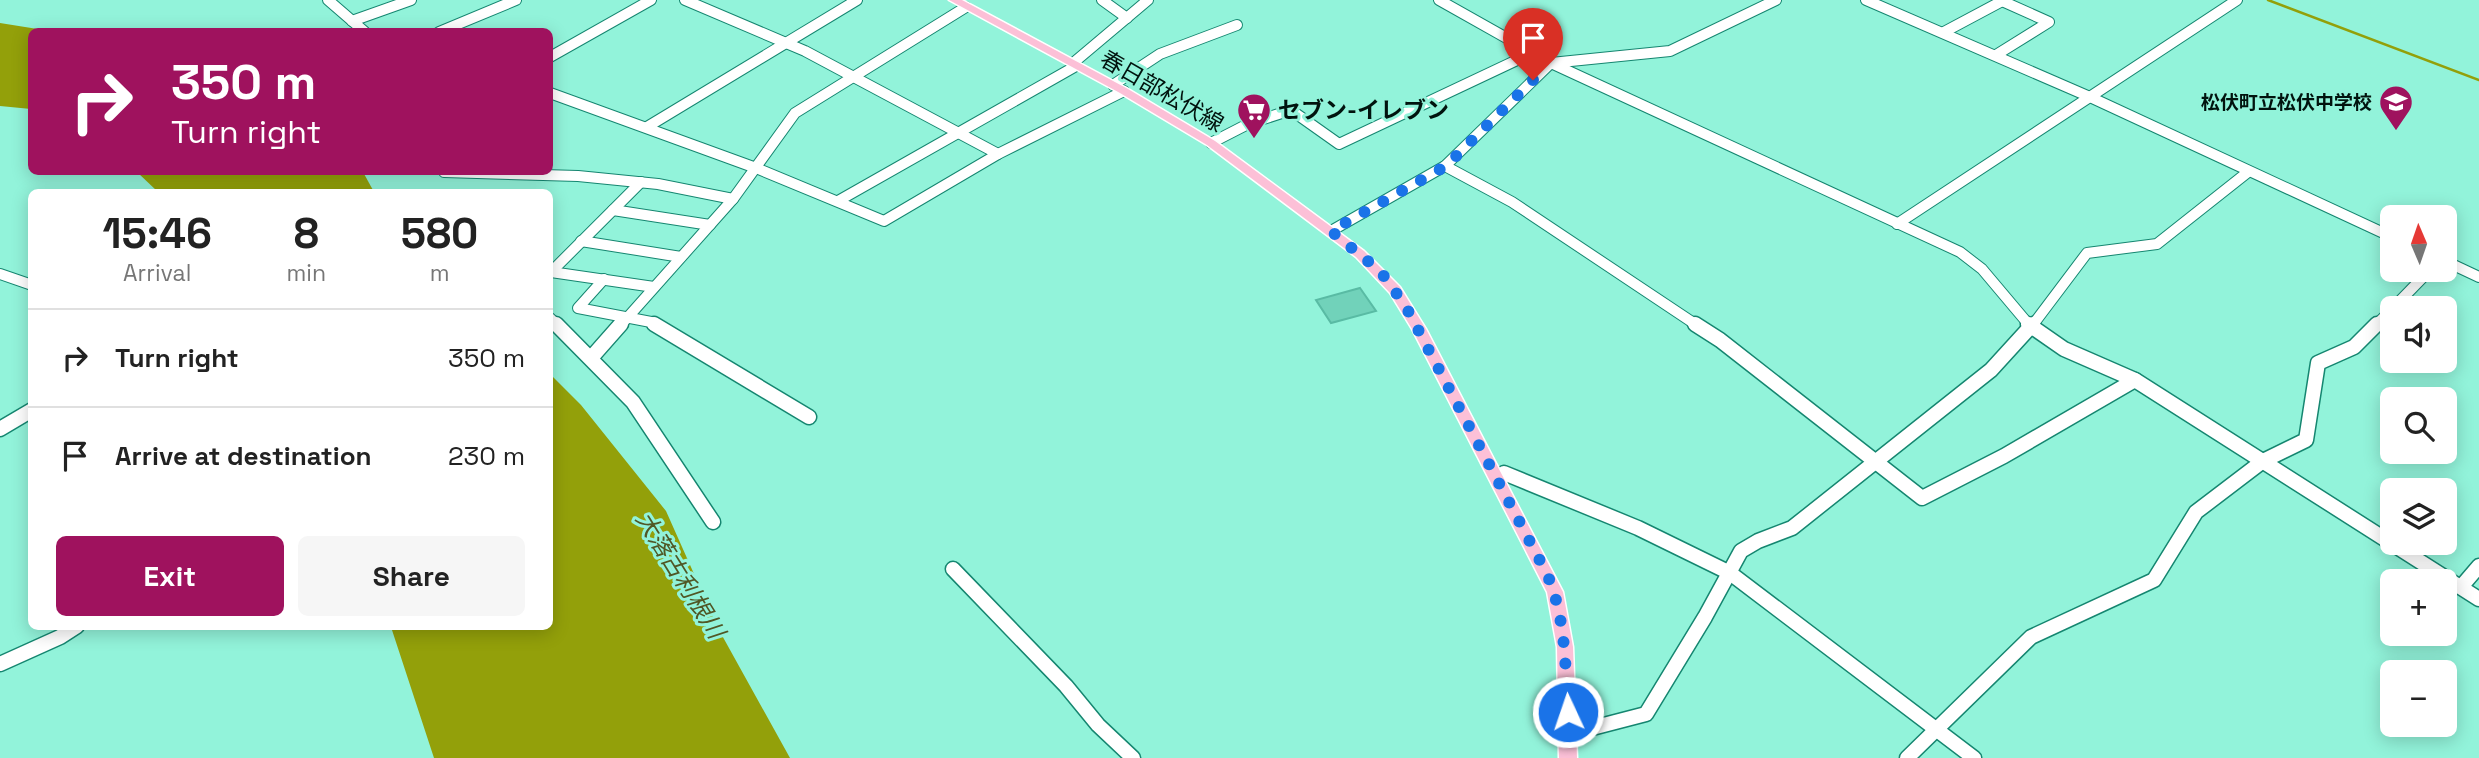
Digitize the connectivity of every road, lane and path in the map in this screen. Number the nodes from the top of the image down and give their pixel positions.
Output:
1 (328, 0) edge
2 (411, 0) edge
3 (516, 0) edge
4 (651, 0) edge
5 (685, 0) edge
6 (858, 0) edge
7 (1102, 0) edge
8 (1148, 0) edge
9 (1438, 0) edge
10 (1776, 0) edge
11 (1866, 0) edge
12 (2237, 0) edge
13 (2003, 1) edge
14 (960, 3) edge
15 (1127, 18) junction
16 (352, 21) junction
17 (1237, 25) dead end
18 (360, 28) edge
19 (449, 28) edge
20 (1944, 32) junction
21 (784, 43) junction
22 (1532, 53) junction
23 (553, 55) edge
24 (1996, 55) junction
25 (1551, 63) junction
26 (1074, 65) junction
27 (852, 76) junction
28 (1118, 88) junction
29 (553, 94) edge
30 (2090, 97) junction
31 (647, 127) junction
32 (958, 133) junction
33 (1211, 143) junction
34 (998, 154) junction
35 (1446, 166) junction
36 (756, 168) junction
37 (2248, 172) junction
38 (544, 175) edge
39 (642, 182) junction
40 (733, 199) junction
41 (838, 201) junction
42 (613, 210) junction
43 (1897, 224) junction
44 (710, 225) junction
45 (1331, 231) junction
46 (2380, 232) edge
47 (581, 241) junction
48 (681, 257) junction
49 (2457, 267) edge
50 (553, 269) edge
51 (553, 272) edge
52 (0, 274) edge
53 (2479, 277) edge
54 (604, 279) junction
55 (2418, 282) edge
56 (28, 284) edge
57 (654, 287) junction
58 (2405, 296) edge
59 (628, 317) junction
60 (553, 321) edge
61 (2380, 321) edge
62 (2031, 327) junction
63 (591, 358) junction
64 (2135, 380) junction
65 (28, 412) edge
66 (809, 417) dead end
67 (0, 429) edge
68 (1874, 461) junction
69 (2263, 461) junction
70 (1504, 473) dead end
71 (713, 522) dead end
72 (2479, 566) edge
73 (953, 569) dead end
74 (1730, 573) junction
75 (2461, 587) junction
76 (2479, 599) edge
77 (71, 630) edge
78 (0, 664) edge
79 (1938, 729) junction
80 (1569, 734) junction
81 (1133, 758) edge
82 (1568, 758) edge
83 (1907, 758) edge
84 (1974, 758) edge

1 - 16 street
2 - 16 street
3 - 19 street
4 - 23 street
5 - 21 street
6 - 21 street
7 - 15 street
8 - 15 street
9 - 22 street
10 - 25 street
11 - 20 street
12 - 30 street
13 - 20 street
13 - 24 street
14 - 26 main road, 春日部松伏線
14 - 27 street
15 - 26 street
16 - 18 street
17 - 28 street
20 - 24 street
21 - 27 street
21 - 31 street
22 - 25 street
22 - 33 street
24 - 30 street
25 - 35 street
25 - 43 street
26 - 28 main road, 春日部松伏線
26 - 32 street
27 - 32 street
27 - 36 street
28 - 33 main road, 春日部松伏線
28 - 34 street
29 - 31 street
30 - 37 street
30 - 43 street
31 - 36 street
32 - 34 street
32 - 41 street
33 - 45 main road, 春日部松伏線
34 - 41 street
35 - 45 street
35 - 68 street
36 - 40 street
36 - 41 street
37 - 46 street
37 - 62 street
38 - 39 street
39 - 40 street
39 - 42 street
40 - 44 street
42 - 44 street
42 - 47 street
43 - 62 street
44 - 48 street
45 - 80 main road, 春日部松伏線
47 - 48 street
47 - 50 street
48 - 57 street
49 - 53 street
51 - 54 street
52 - 56 street
54 - 57 street
54 - 59 street
55 - 58 street
57 - 59 street
59 - 63 street
59 - 66 street
60 - 63 street
61 - 69 street
62 - 64 street
62 - 68 street
63 - 71 street
64 - 68 street
64 - 69 street
65 - 67 street
68 - 74 street
69 - 75 street
69 - 79 street
70 - 74 street
72 - 75 street
73 - 81 street
74 - 79 street
74 - 80 street
75 - 76 street
77 - 78 street
79 - 83 street
79 - 84 street
80 - 82 main road, 春日部松伏線

